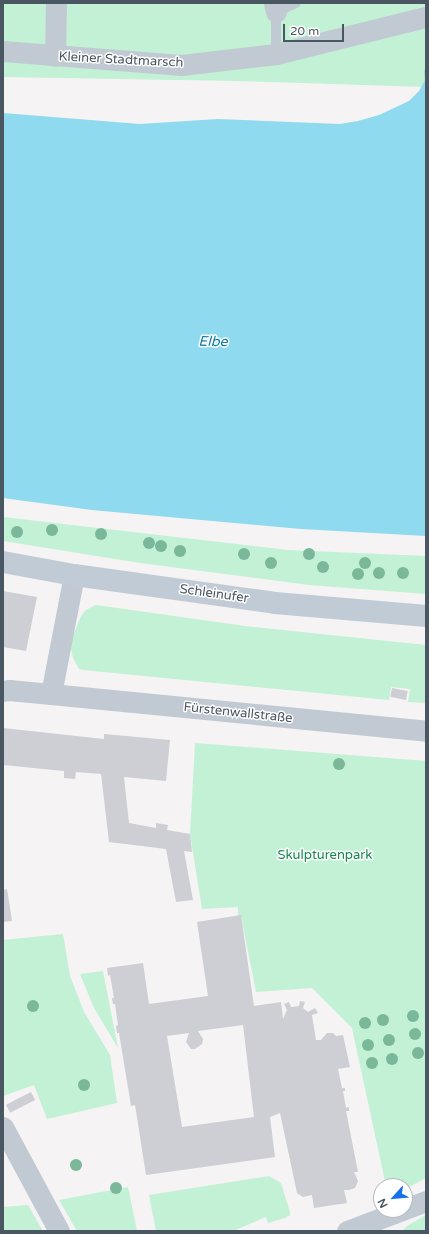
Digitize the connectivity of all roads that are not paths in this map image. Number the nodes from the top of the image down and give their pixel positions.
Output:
1 (56, 3) edge
2 (296, 3) edge
3 (275, 8) edge
4 (426, 17) edge
5 (3, 51) edge
6 (276, 54) junction
7 (55, 56) junction
8 (3, 562) edge
9 (74, 575) junction
10 (426, 616) edge
11 (3, 691) edge
12 (50, 694) junction
13 (426, 731) edge
14 (3, 1127) edge
15 (426, 1201) edge
16 (360, 1229) edge
17 (60, 1231) edge

1 - 7 street
2 - 3 lane
3 - 6 lane
4 - 6 street, Kleiner Stadtmarsch
5 - 7 street, Kleiner Stadtmarsch
6 - 7 street, Kleiner Stadtmarsch
8 - 9 main road, Schleinufer
9 - 10 main road, Schleinufer
9 - 12 street
11 - 12 street, Fürstenwallstraße
12 - 13 street, Fürstenwallstraße
14 - 17 street
15 - 16 street

